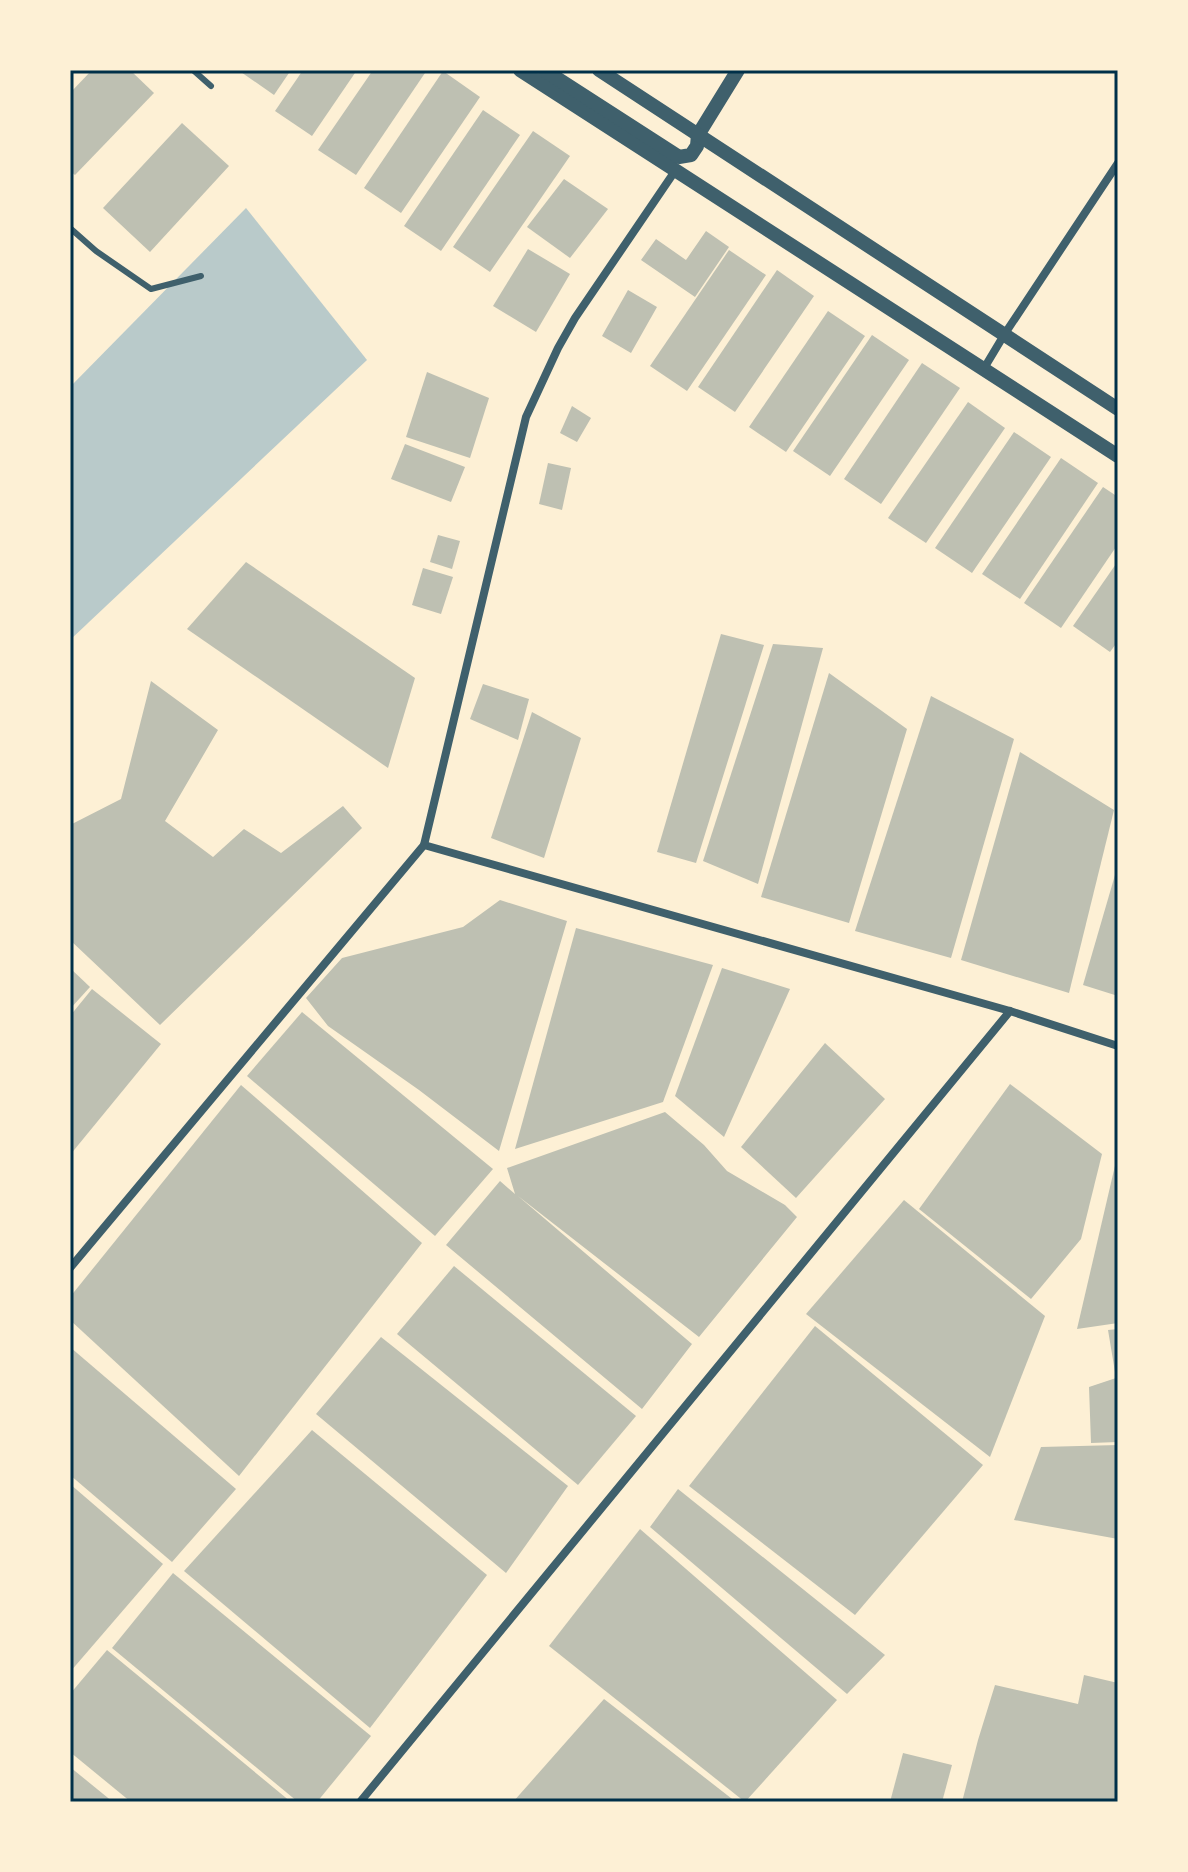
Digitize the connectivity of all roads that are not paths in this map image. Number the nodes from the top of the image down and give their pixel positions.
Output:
1 (193, 70) edge
2 (520, 70) edge
3 (544, 70) edge
4 (599, 70) edge
5 (738, 70) edge
6 (211, 86) dead end
7 (698, 135) junction
8 (1118, 163) edge
9 (675, 171) junction
10 (70, 228) edge
11 (201, 276) dead end
12 (1004, 335) junction
13 (983, 370) junction
14 (1118, 409) edge
15 (1118, 456) edge
16 (424, 845) junction
17 (1010, 1011) junction
18 (1118, 1046) edge
19 (71, 1265) edge
20 (360, 1802) edge

1 - 6 lane
2 - 9 street
3 - 7 street
4 - 7 street
5 - 7 street
7 - 12 street
8 - 12 street
9 - 13 street
9 - 16 street
10 - 11 lane
12 - 13 street
12 - 14 street
13 - 15 street
16 - 17 street
16 - 19 street
17 - 18 street
17 - 20 street

